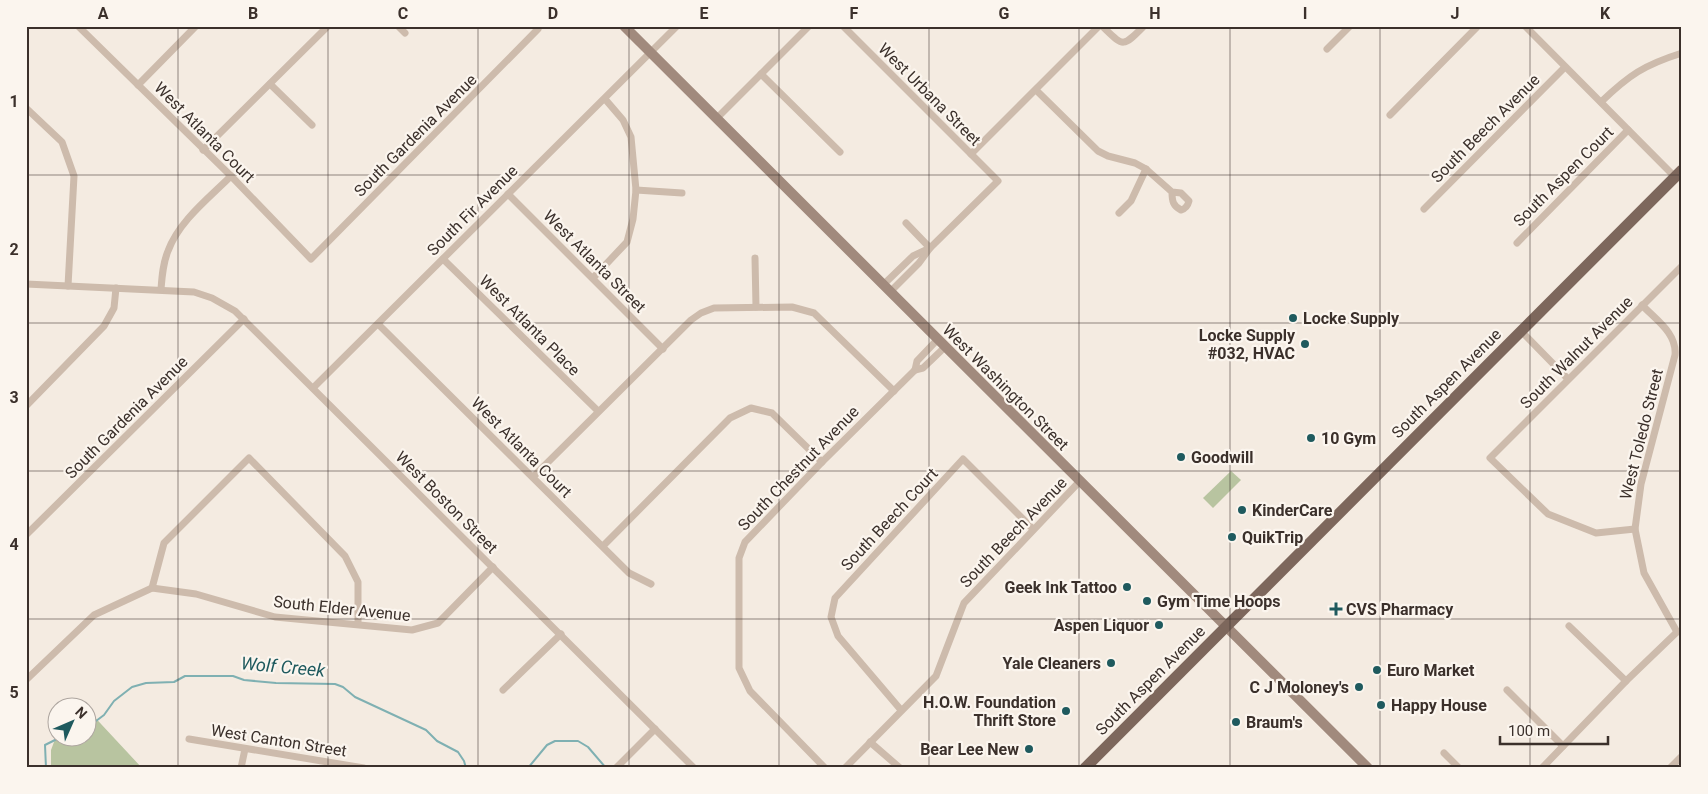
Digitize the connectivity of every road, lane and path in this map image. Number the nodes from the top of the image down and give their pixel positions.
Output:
1 (78, 26) edge
2 (196, 26) edge
3 (328, 26) edge
4 (398, 26) edge
5 (624, 26) edge
6 (677, 26) edge
7 (809, 26) edge
8 (843, 26) edge
9 (1100, 26) edge
10 (1144, 26) edge
11 (1350, 26) edge
12 (1478, 26) edge
13 (1525, 26) edge
14 (537, 28) edge
15 (405, 33) dead end
16 (1327, 49) dead end
17 (650, 53) junction
18 (1682, 53) edge
19 (1565, 66) junction
20 (761, 74) junction
21 (270, 84) junction
22 (138, 85) junction
23 (1036, 90) junction
24 (605, 99) junction
25 (1601, 102) junction
26 (26, 108) edge
27 (1390, 115) dead end
28 (716, 119) junction
29 (312, 125) dead end
30 (1628, 130) junction
31 (203, 150) junction
32 (840, 152) dead end
33 (971, 154) junction
34 (1146, 169) junction
35 (1678, 174) edge
36 (231, 176) junction
37 (636, 190) junction
38 (1172, 192) dead end
39 (682, 193) dead end
40 (508, 194) junction
41 (1424, 209) dead end
42 (1119, 213) dead end
43 (906, 223) dead end
44 (1517, 242) dead end
45 (930, 248) junction
46 (755, 258) dead end
47 (311, 259) joint
48 (443, 259) junction
49 (1682, 266) edge
50 (593, 278) junction
51 (26, 284) edge
52 (68, 286) junction
53 (116, 288) junction
54 (162, 289) junction
55 (887, 289) junction
56 (1642, 305) junction
57 (756, 307) junction
58 (244, 319) junction
59 (378, 324) junction
60 (1521, 331) junction
61 (942, 343) junction
62 (663, 349) junction
63 (1568, 379) junction
64 (313, 388) junction
65 (894, 391) junction
66 (26, 406) edge
67 (598, 412) junction
68 (822, 462) junction
69 (534, 476) junction
70 (1080, 481) junction
71 (1032, 529) junction
72 (1635, 529) junction
73 (26, 534) edge
74 (603, 546) junction
75 (493, 567) junction
76 (651, 584) dead end
77 (152, 588) junction
78 (358, 624) junction
79 (1227, 626) junction
80 (1569, 626) dead end
81 (1679, 632) edge
82 (561, 634) junction
83 (26, 680) edge
84 (1626, 681) junction
85 (503, 690) dead end
86 (1507, 690) dead end
87 (901, 710) junction
88 (656, 729) junction
89 (189, 739) dead end
90 (870, 742) junction
91 (1563, 746) junction
92 (245, 749) junction
93 (1444, 753) dead end
94 (1682, 756) edge
95 (241, 768) edge
96 (364, 768) edge
97 (616, 768) edge
98 (694, 768) edge
99 (825, 768) edge
100 (844, 768) edge
101 (900, 768) edge
102 (1085, 768) edge
103 (1368, 768) edge
104 (1458, 768) edge
105 (1542, 768) edge
106 (1670, 768) edge

1 - 22 street, West Atlanta Court
2 - 22 street
3 - 21 street
4 - 15 street
5 - 17 main road, West Washington Street
6 - 17 street, South Fir Avenue
7 - 20 street
8 - 33 street, West Urbana Street
9 - 10 street
9 - 23 street
11 - 16 street
12 - 27 street
13 - 19 street
14 - 47 street, South Gardenia Avenue
17 - 24 street, South Fir Avenue
17 - 28 main road, West Washington Street
18 - 25 street, South Aspen Court
19 - 25 street
19 - 41 street, South Beech Avenue
20 - 28 street
20 - 32 street
21 - 29 street
21 - 31 street
22 - 31 street, West Atlanta Court
23 - 33 street
23 - 34 street
24 - 37 street
24 - 40 street, South Fir Avenue
25 - 30 street
26 - 52 street
28 - 55 main road, West Washington Street
30 - 35 street
30 - 44 street, South Aspen Court
31 - 36 street, West Atlanta Court
33 - 45 street, West Urbana Street
34 - 38 street
34 - 42 street
35 - 60 main road, South Aspen Avenue
36 - 47 street, West Atlanta Court
36 - 54 street
37 - 39 street
37 - 50 street
40 - 48 street, South Fir Avenue
40 - 50 street, West Atlanta Street
43 - 45 street
45 - 55 street
46 - 57 street
48 - 59 street, South Fir Avenue
48 - 67 street, West Atlanta Place
49 - 56 street, South Walnut Avenue
50 - 62 street, West Atlanta Street
51 - 52 street
52 - 53 street
53 - 54 street
53 - 66 street
54 - 58 street, West Boston Street
55 - 61 main road, West Washington Street
56 - 63 street, South Walnut Avenue
56 - 72 street, West Toledo Street
57 - 62 street
57 - 65 street
58 - 64 street, West Boston Street
58 - 73 street, South Gardenia Avenue
59 - 64 street, South Fir Avenue
59 - 69 street, West Atlanta Court
60 - 63 street
60 - 79 main road, South Aspen Avenue
61 - 65 street, South Chestnut Avenue
61 - 70 main road, West Washington Street
62 - 67 street
63 - 72 street, South Walnut Avenue
64 - 75 street, West Boston Street
65 - 68 street, South Chestnut Avenue
67 - 69 street
68 - 74 street
68 - 99 street, South Chestnut Avenue
69 - 74 street, West Atlanta Court
70 - 71 street, South Beech Avenue
70 - 79 main road, West Washington Street
71 - 87 street, South Beech Avenue
71 - 87 street, South Beech Court
72 - 81 street, West Toledo Street
74 - 76 street, West Atlanta Court
75 - 78 street, South Elder Avenue
75 - 82 street, West Boston Street
77 - 78 street, South Elder Avenue
77 - 78 street
77 - 83 street
79 - 102 main road, South Aspen Avenue
79 - 103 main road, West Washington Street
80 - 84 street
81 - 84 street
82 - 85 street
82 - 88 street, West Boston Street
84 - 91 street
86 - 91 street
87 - 90 street, South Beech Avenue
88 - 97 street
88 - 98 street, West Boston Street
89 - 92 street, West Canton Street
90 - 100 street, South Beech Avenue
90 - 101 street
91 - 105 street
92 - 95 street
92 - 96 street, West Canton Street
93 - 104 street
94 - 106 street

